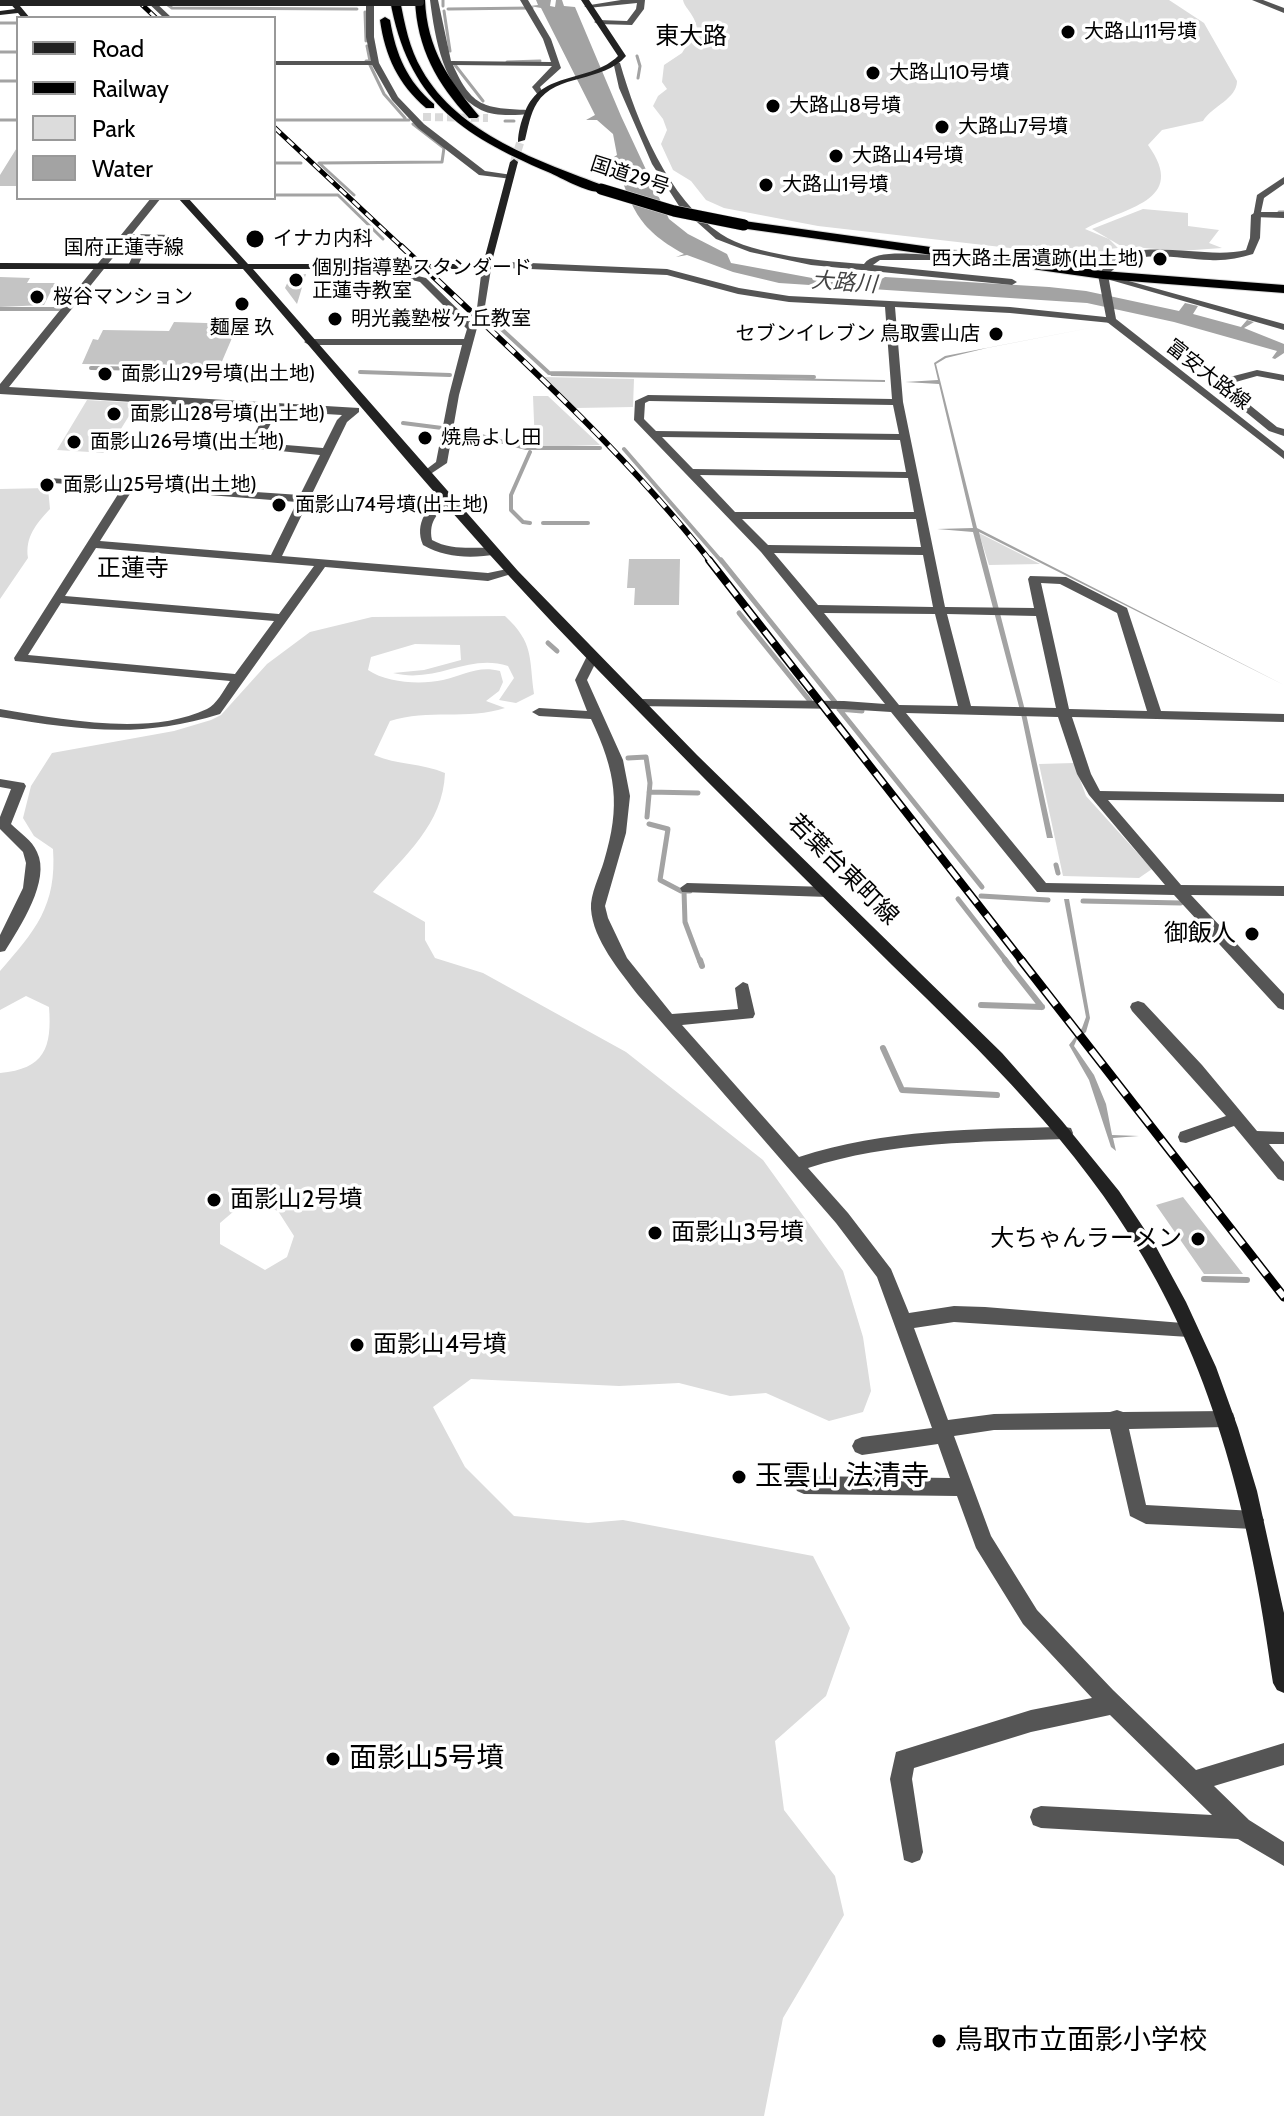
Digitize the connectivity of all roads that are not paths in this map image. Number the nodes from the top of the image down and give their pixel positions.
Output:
1 (11, 0) edge
2 (149, 0) edge
3 (370, 0) edge
4 (395, 0) edge
5 (406, 0) edge
6 (434, 0) edge
7 (524, 0) edge
8 (640, 0) edge
9 (1256, 0) edge
10 (382, 1) edge
11 (420, 1) edge
12 (0, 2) edge
13 (586, 3) edge
14 (1284, 11) edge
15 (0, 13) edge
16 (23, 14) edge
17 (166, 16) edge
18 (598, 22) junction
19 (627, 24) junction
20 (609, 35) junction
21 (405, 42) junction
22 (276, 63) edge
23 (375, 63) junction
24 (447, 63) junction
25 (616, 63) junction
26 (556, 64) junction
27 (541, 93) junction
28 (509, 111) junction
29 (528, 112) junction
30 (488, 118) tunnel mouth
31 (521, 140) tunnel mouth
32 (505, 148) junction
33 (514, 162) tunnel mouth
34 (509, 177) junction
35 (1284, 180) edge
36 (154, 200) edge
37 (185, 200) edge
38 (1256, 215) junction
39 (1284, 215) edge
40 (124, 236) junction
41 (146, 238) junction
42 (171, 238) dead end
43 (937, 258) dead end
44 (0, 266) edge
45 (101, 266) junction
46 (133, 266) junction
47 (247, 266) junction
48 (406, 267) junction
49 (487, 267) junction
50 (867, 268) junction
51 (1105, 275) junction
52 (1280, 277) edge
53 (1012, 282) dead end
54 (1284, 289) edge
55 (480, 306) dead end
56 (890, 306) junction
57 (1111, 320) junction
58 (1284, 327) edge
59 (309, 342) junction
60 (469, 342) junction
61 (1284, 378) edge
62 (0, 391) edge
63 (898, 402) junction
64 (358, 407) junction
65 (273, 408) junction
66 (1284, 433) edge
67 (653, 434) junction
68 (905, 437) junction
69 (326, 452) junction
70 (1284, 456) edge
71 (691, 472) junction
72 (426, 474) junction
73 (912, 475) junction
74 (53, 480) dead end
75 (129, 486) junction
76 (303, 499) junction
77 (447, 499) junction
78 (377, 504) dead end
79 (734, 515) junction
80 (921, 516) junction
81 (93, 544) junction
82 (765, 549) junction
83 (493, 551) junction
84 (927, 551) junction
85 (275, 559) junction
86 (322, 563) junction
87 (512, 572) junction
88 (58, 599) junction
89 (814, 609) junction
90 (940, 611) junction
91 (1041, 612) junction
92 (282, 618) junction
93 (593, 656) junction
94 (240, 678) junction
95 (640, 703) junction
96 (892, 707) junction
97 (965, 709) junction
98 (1063, 711) junction
99 (539, 712) dead end
100 (0, 713) edge
101 (1155, 714) junction
102 (595, 715) junction
103 (1284, 718) edge
104 (2, 788) edge
105 (1096, 795) junction
106 (1284, 798) edge
107 (1175, 887) junction
108 (687, 888) dead end
109 (1284, 891) edge
110 (828, 892) junction
111 (0, 947) edge
112 (743, 988) dead end
113 (1277, 989) edge
114 (1284, 1004) edge
115 (1138, 1007) dead end
116 (668, 1020) junction
117 (1237, 1118) junction
118 (1065, 1133) junction
119 (1186, 1137) dead end
120 (1253, 1137) junction
121 (1284, 1138) edge
122 (796, 1165) junction
123 (1284, 1174) edge
124 (903, 1322) junction
125 (1189, 1329) junction
126 (1117, 1418) junction
127 (1226, 1419) junction
128 (942, 1432) junction
129 (862, 1446) dead end
130 (804, 1485) dead end
131 (962, 1487) junction
132 (1254, 1520) junction
133 (1282, 1652) edge
134 (1284, 1683) edge
135 (1114, 1704) junction
136 (1284, 1754) edge
137 (1195, 1781) junction
138 (1041, 1817) dead end
139 (1241, 1828) junction
140 (912, 1852) dead end
141 (1284, 1855) edge

1 - 16 main road
2 - 17 street
3 - 23 street
4 - 21 highway, 国道29号
5 - 21 highway, 国道29号
6 - 24 street
7 - 26 street
8 - 13 street
8 - 19 street
9 - 14 street
10 - 11 main road, bridge
10 - 12 main road, bridge
10 - 32 highway
11 - 32 highway
13 - 18 main road
15 - 16 main road
18 - 19 street
18 - 20 main road
19 - 20 street
20 - 25 main road
21 - 32 highway, 国道29号
22 - 23 street
23 - 34 street
24 - 26 street
24 - 28 street
25 - 27 main road
25 - 50 street
26 - 27 street
27 - 29 main road
28 - 29 street
28 - 30 street
29 - 31 main road
32 - 51 highway, 国道29号, bridge
33 - 34 main road
34 - 49 main road
35 - 38 street
36 - 40 street
37 - 47 main road, 若葉台東町線
38 - 39 street
38 - 51 street
40 - 41 street
40 - 45 street
41 - 42 street
41 - 46 street
43 - 50 street
44 - 45 main road, 国府正蓮寺線
45 - 46 main road, 国府正蓮寺線
45 - 62 street
46 - 47 main road, 国府正蓮寺線
47 - 48 main road, 国府正蓮寺線
47 - 59 main road, 若葉台東町線
48 - 49 main road, 国府正蓮寺線
48 - 60 street
49 - 55 street
49 - 56 street
50 - 53 street
51 - 52 highway, 国道29号
51 - 54 highway, 国道29号
51 - 57 street
51 - 58 street
56 - 57 street
56 - 63 street
57 - 70 street, 富安大路線
59 - 60 street
59 - 64 main road, 若葉台東町線
60 - 72 street
61 - 66 street
62 - 65 street
63 - 67 street
63 - 68 street
64 - 65 street
64 - 69 street
64 - 72 main road, 若葉台東町線
65 - 69 street
67 - 68 street
67 - 71 street
68 - 73 street
69 - 76 street
71 - 73 street
71 - 79 street
72 - 77 main road, 若葉台東町線
73 - 80 street
74 - 75 street
75 - 76 street
75 - 81 street
76 - 78 street
76 - 85 street
77 - 83 main road, 若葉台東町線
77 - 83 street
79 - 80 street
79 - 82 street
80 - 84 street
81 - 85 street
81 - 88 street
82 - 84 street
82 - 89 street
83 - 87 main road, 若葉台東町線
84 - 90 street
85 - 86 street
86 - 87 street
86 - 92 street
87 - 93 main road, 若葉台東町線
88 - 92 street
88 - 94 street
89 - 90 street
89 - 96 street
90 - 91 street
90 - 97 street
91 - 98 street
91 - 101 street
92 - 94 street
93 - 95 main road, 若葉台東町線
93 - 102 street
94 - 100 street
95 - 96 street
95 - 110 main road, 若葉台東町線
96 - 97 street
96 - 107 street
97 - 98 street
98 - 101 street
98 - 105 street
99 - 102 street
101 - 103 street
102 - 116 street
104 - 111 street
105 - 106 street
105 - 107 street
107 - 109 street
107 - 113 street
108 - 110 street
110 - 118 main road, 若葉台東町線
112 - 116 street
113 - 114 street
115 - 117 street
116 - 122 street
117 - 119 street
117 - 120 street
118 - 122 street
118 - 125 main road, 若葉台東町線
120 - 121 street
120 - 123 street
122 - 124 street
124 - 125 street
124 - 128 street
125 - 127 main road, 若葉台東町線
126 - 127 street
126 - 128 street
126 - 132 street
127 - 132 main road, 若葉台東町線
128 - 129 street
128 - 131 street
130 - 131 street
131 - 135 street
132 - 133 main road, 若葉台東町線
133 - 134 main road, 若葉台東町線
135 - 137 street
135 - 140 street
136 - 137 street
137 - 139 street
138 - 139 street
139 - 141 street

